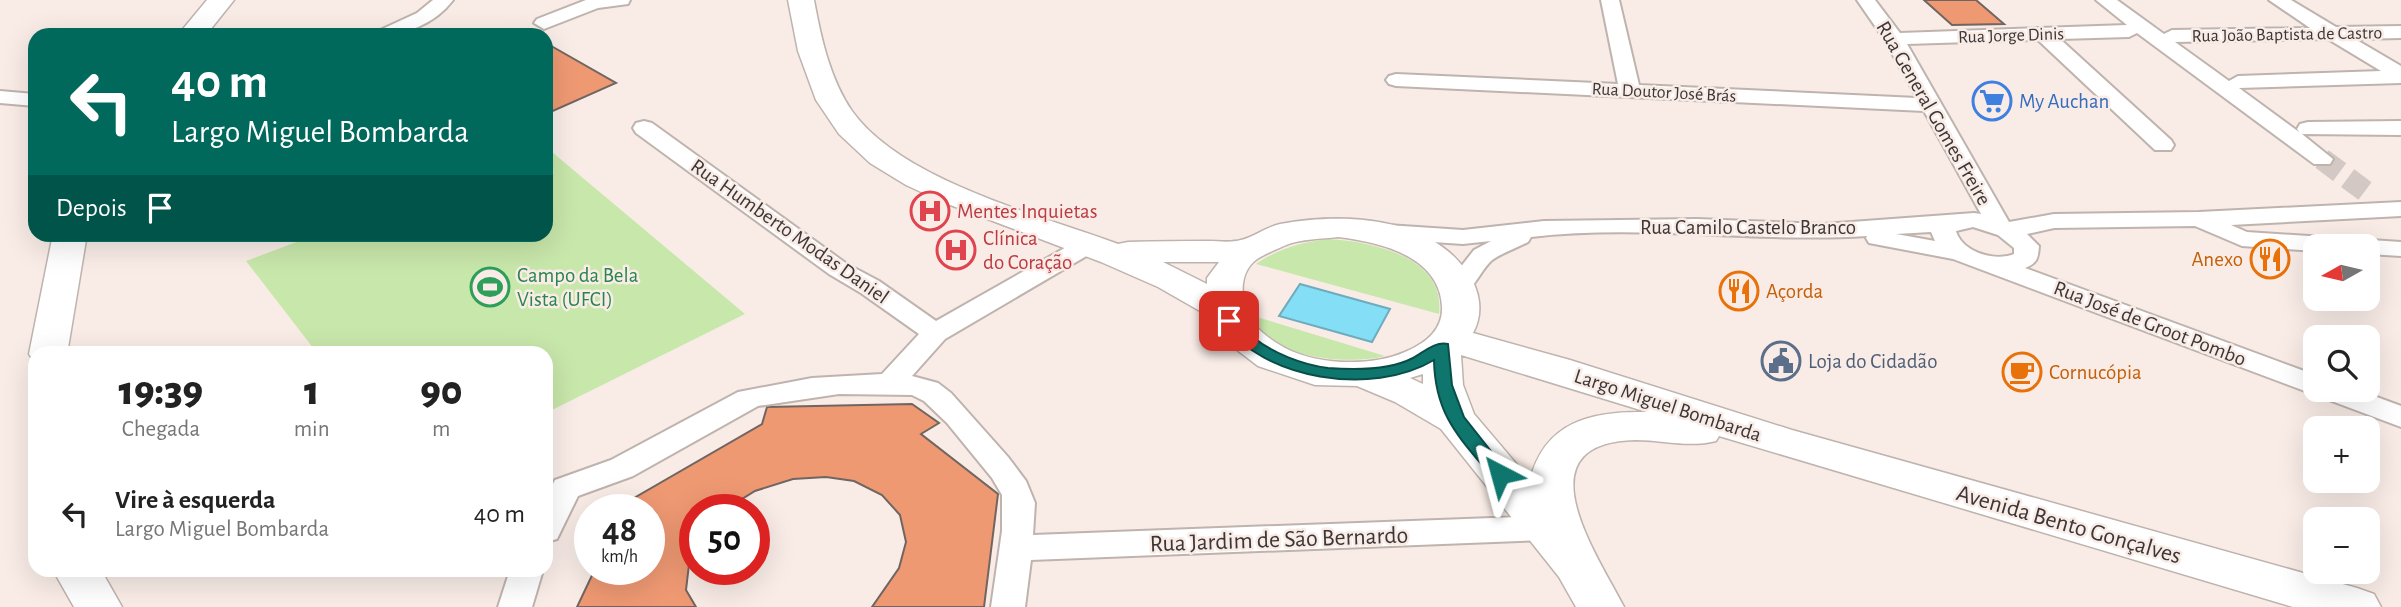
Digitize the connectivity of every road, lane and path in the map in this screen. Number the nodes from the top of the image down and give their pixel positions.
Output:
1 (221, 0) edge
2 (444, 0) edge
3 (621, 0) edge
4 (801, 0) edge
5 (1609, 0) edge
6 (1866, 0) edge
7 (2105, 0) edge
8 (2278, 0) edge
9 (544, 23) dead end
10 (198, 28) edge
11 (400, 28) edge
12 (2129, 32) dead end
13 (2401, 32) edge
14 (2330, 33) junction
15 (2043, 34) junction
16 (2172, 36) dead end
17 (1894, 39) junction
18 (2401, 76) edge
19 (1396, 80) dead end
20 (2238, 82) dead end
21 (1630, 90) junction
22 (0, 97) edge
23 (28, 99) edge
24 (1933, 105) junction
25 (644, 128) dead end
26 (2401, 128) edge
27 (2308, 129) dead end
28 (2163, 145) dead end
29 (2322, 159) tunnel mouth
30 (1981, 189) junction
31 (2365, 191) tunnel mouth
32 (2395, 209) edge
33 (2199, 219) junction
34 (2054, 222) junction
35 (1951, 223) junction
36 (1544, 228) junction
37 (2003, 228) junction
38 (1364, 230) junction
39 (1824, 230) junction
40 (69, 242) edge
41 (2303, 243) edge
42 (2380, 248) edge
43 (1096, 249) junction
44 (2401, 249) edge
45 (1246, 251) junction
46 (1973, 258) junction
47 (1224, 310) junction
48 (1453, 320) junction
49 (935, 333) junction
50 (49, 346) edge
51 (1365, 375) junction
52 (2303, 381) edge
53 (889, 384) junction
54 (2361, 402) edge
55 (2401, 417) edge
56 (1455, 419) junction
57 (1781, 441) junction
58 (553, 515) edge
59 (1544, 528) junction
60 (1015, 548) junction
61 (1575, 564) junction
62 (80, 577) edge
63 (525, 577) edge
64 (98, 607) edge
65 (515, 607) edge
66 (1008, 607) edge
67 (1600, 607) edge
68 (2357, 607) edge

1 - 10 main road
2 - 11 street
3 - 9 street
4 - 43 main road
5 - 21 street
6 - 17 street, Rua General Gomes Freire
7 - 29 street
8 - 14 street
12 - 15 street, Rua Jorge Dinis
13 - 14 street, Rua João Baptista de Castro
14 - 16 street, Rua João Baptista de Castro
14 - 18 street
15 - 17 street, Rua Jorge Dinis
15 - 28 street
17 - 24 street, Rua General Gomes Freire
18 - 20 street
19 - 21 street, Rua Doutor José Brás
21 - 24 street, Rua Doutor José Brás
22 - 23 street
24 - 30 street, Rua General Gomes Freire
25 - 49 street, Rua Humberto Modas Daniel
26 - 27 street
30 - 34 street
30 - 37 street, Rua General Gomes Freire
31 - 32 street
32 - 33 street
33 - 34 street
33 - 41 street
34 - 37 street
35 - 37 street, Rua Camilo Castelo Branco
35 - 39 street, Rua Camilo Castelo Branco
35 - 46 street
36 - 38 street, Rua Camilo Castelo Branco
36 - 39 street, Rua Camilo Castelo Branco
36 - 48 street, Rua Camilo Castelo Branco
37 - 46 street, Rua General Gomes Freire
38 - 45 main road
38 - 48 main road
39 - 46 street, Rua José de Groot Pombo
40 - 50 main road
42 - 44 street
43 - 45 main road
43 - 47 main road
43 - 49 street
45 - 47 main road
46 - 52 street, Rua José de Groot Pombo
47 - 51 main road
48 - 51 main road
48 - 56 main road
48 - 57 main road, Largo Miguel Bombarda
49 - 53 street
51 - 56 main road
53 - 58 street
53 - 60 street
54 - 55 street
56 - 59 main road
57 - 61 main road
57 - 68 main road, Avenida Bento Gonçalves
59 - 60 street, Rua Jardim de São Bernardo
59 - 61 main road
60 - 66 street
61 - 67 main road
62 - 64 main road
63 - 65 street

